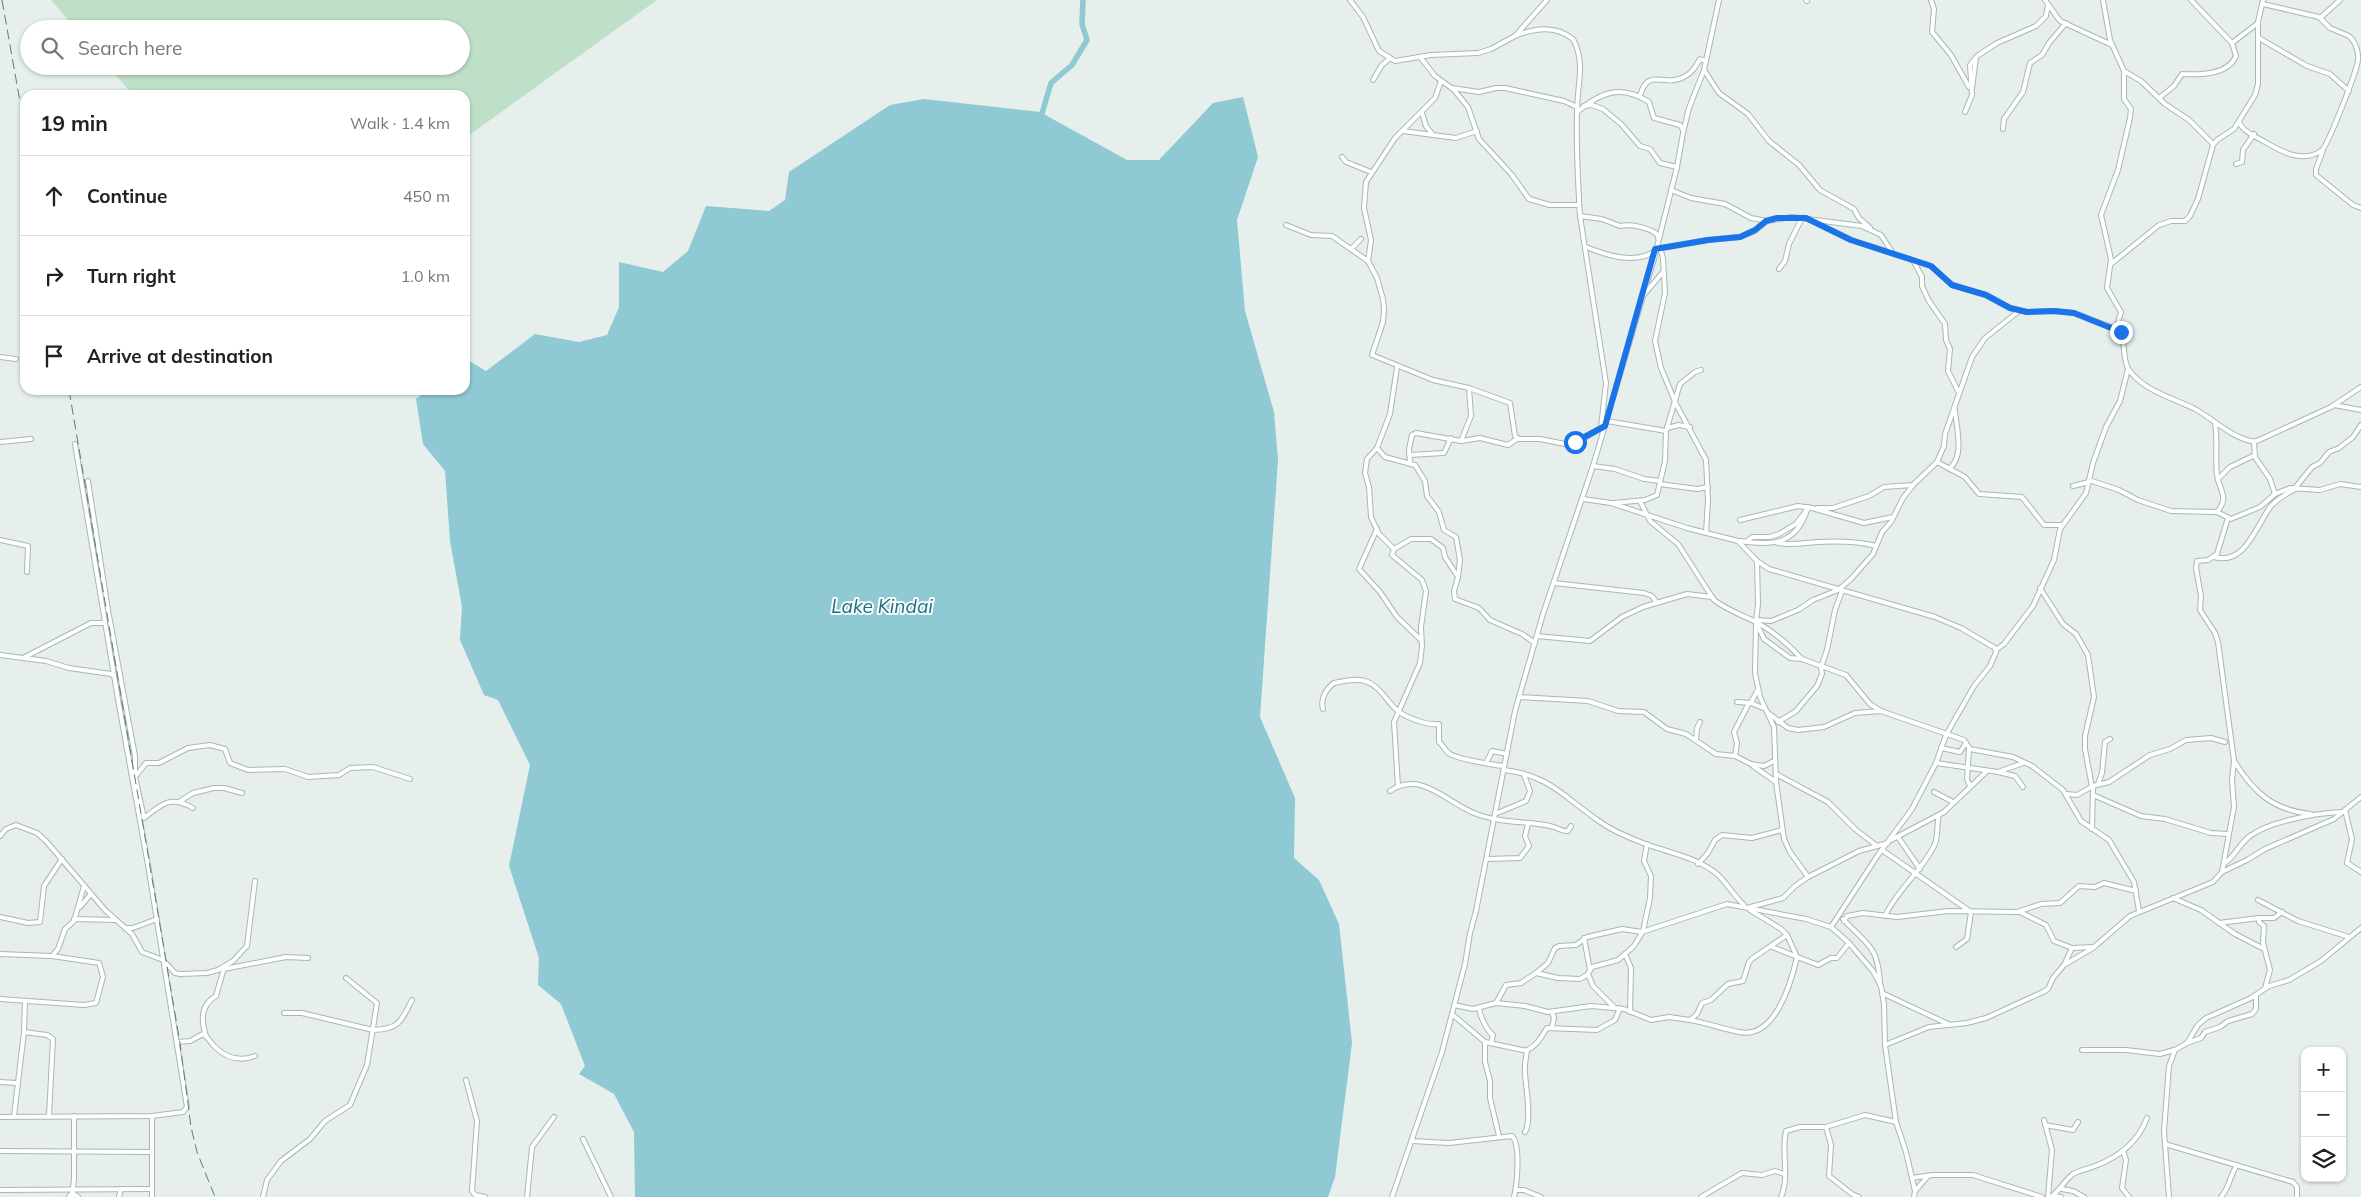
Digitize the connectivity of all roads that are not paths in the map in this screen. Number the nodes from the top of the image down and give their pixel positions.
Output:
1 (1350, 0) edge
2 (1547, 0) edge
3 (1719, 0) edge
4 (1931, 0) edge
5 (2045, 0) edge
6 (2103, 0) edge
7 (2191, 0) edge
8 (2340, 0) edge
9 (2263, 2) edge
10 (2048, 5) junction
11 (2320, 18) junction
12 (2066, 23) junction
13 (2258, 23) junction
14 (1515, 36) junction
15 (2259, 38) junction
16 (2232, 43) junction
17 (2112, 45) junction
18 (1420, 56) junction
19 (1389, 59) junction
20 (1706, 60) junction
21 (1704, 70) junction
22 (2124, 71) junction
23 (1373, 80) dead end
24 (1441, 81) junction
25 (1450, 87) junction
26 (1972, 91) junction
27 (2349, 91) junction
28 (1640, 96) junction
29 (2159, 98) junction
30 (1584, 106) junction
31 (1577, 107) junction
32 (1422, 112) junction
33 (1576, 112) junction
34 (1965, 112) dead end
35 (2239, 121) junction
36 (2003, 129) dead end
37 (1403, 131) junction
38 (1477, 131) junction
39 (1683, 132) junction
40 (2254, 134) junction
41 (1433, 135) junction
42 (2213, 144) junction
43 (2324, 149) junction
44 (1342, 157) dead end
45 (2236, 164) dead end
46 (1677, 168) junction
47 (1371, 172) junction
48 (1671, 190) junction
49 (1580, 205) junction
50 (2361, 208) edge
51 (1580, 216) junction
52 (1804, 218) junction
53 (1766, 221) junction
54 (1286, 225) dead end
55 (1874, 232) junction
56 (1658, 238) junction
57 (1361, 239) dead end
58 (1586, 247) junction
59 (1352, 248) junction
60 (1657, 249) junction
61 (1892, 252) junction
62 (1368, 261) junction
63 (1913, 261) junction
64 (2111, 264) junction
65 (1779, 269) dead end
66 (1664, 270) junction
67 (1641, 299) junction
68 (2019, 311) junction
69 (2116, 329) junction
70 (0, 358) edge
71 (16, 359) dead end
72 (1397, 367) junction
73 (1701, 370) dead end
74 (2128, 370) junction
75 (2361, 387) edge
76 (1468, 388) junction
77 (1958, 394) junction
78 (1675, 401) junction
79 (2334, 405) junction
80 (1954, 408) junction
81 (2361, 410) edge
82 (2215, 423) junction
83 (1604, 425) junction
84 (2361, 425) edge
85 (1690, 427) junction
86 (1666, 429) junction
87 (1451, 438) junction
88 (31, 439) dead end
89 (1517, 439) junction
90 (1461, 440) junction
91 (0, 442) edge
92 (2254, 442) junction
93 (75, 444) dead end
94 (1377, 448) junction
95 (1409, 455) junction
96 (2255, 456) junction
97 (1410, 462) junction
98 (1937, 462) junction
99 (1593, 466) junction
100 (1950, 468) junction
101 (2218, 479) junction
102 (88, 481) dead end
103 (2089, 481) junction
104 (1660, 483) junction
105 (1914, 484) junction
106 (2073, 486) dead end
107 (1708, 487) junction
108 (2361, 487) edge
109 (2296, 488) junction
110 (2275, 494) junction
111 (1583, 499) junction
112 (1640, 501) junction
113 (1612, 503) junction
114 (1810, 508) junction
115 (2218, 512) junction
116 (1648, 515) junction
117 (1895, 516) junction
118 (2228, 518) junction
119 (1740, 520) dead end
120 (2062, 525) junction
121 (1377, 529) junction
122 (1706, 533) junction
123 (0, 540) edge
124 (1738, 541) junction
125 (1746, 542) junction
126 (1778, 543) junction
127 (1876, 546) junction
128 (1394, 549) junction
129 (2214, 557) junction
130 (1757, 561) junction
131 (27, 572) dead end
132 (1458, 577) junction
133 (1554, 583) junction
134 (2040, 588) junction
135 (1840, 590) junction
136 (1712, 597) junction
137 (1657, 603) junction
138 (1756, 622) junction
139 (105, 623) junction
140 (1537, 636) junction
141 (1421, 640) junction
142 (1535, 643) junction
143 (1996, 650) junction
144 (0, 655) edge
145 (23, 658) junction
146 (1802, 659) junction
147 (1821, 667) junction
148 (114, 676) junction
149 (1758, 690) junction
150 (1519, 697) junction
151 (1737, 702) dead end
152 (1750, 703) junction
153 (1323, 709) dead end
154 (1881, 710) junction
155 (1398, 711) junction
156 (1765, 711) junction
157 (1700, 722) dead end
158 (1778, 722) junction
159 (1697, 733) junction
160 (1686, 734) junction
161 (1946, 735) junction
162 (2110, 739) dead end
163 (1696, 740) junction
164 (2225, 742) dead end
165 (1966, 743) junction
166 (1941, 748) junction
167 (1969, 748) junction
168 (1506, 754) junction
169 (1735, 756) junction
170 (1774, 761) junction
171 (2234, 761) junction
172 (1936, 762) junction
173 (1486, 763) junction
174 (2023, 763) junction
175 (1751, 764) junction
176 (1967, 766) junction
177 (1504, 768) junction
178 (1987, 771) junction
179 (1998, 772) junction
180 (1524, 774) junction
181 (1776, 774) junction
182 (136, 776) junction
183 (410, 779) dead end
184 (1776, 782) junction
185 (1398, 786) junction
186 (1970, 786) junction
187 (2094, 786) junction
188 (2023, 787) dead end
189 (1390, 791) dead end
190 (1934, 792) dead end
191 (242, 793) dead end
192 (2067, 794) junction
193 (2093, 794) junction
194 (2361, 797) edge
195 (179, 802) junction
196 (1953, 802) junction
197 (193, 808) dead end
198 (2344, 811) junction
199 (1939, 815) junction
200 (1495, 816) junction
201 (2315, 816) junction
202 (144, 818) junction
203 (140, 821) junction
204 (1528, 824) junction
205 (1571, 826) dead end
206 (2092, 829) junction
207 (1782, 830) junction
208 (2228, 834) junction
209 (0, 836) edge
210 (1898, 837) junction
211 (1890, 841) junction
212 (1646, 844) junction
213 (1877, 846) junction
214 (1882, 850) junction
215 (62, 859) junction
216 (1487, 859) junction
217 (1698, 864) junction
218 (2224, 864) junction
219 (1920, 869) junction
220 (2222, 872) junction
221 (2361, 872) edge
222 (1915, 874) junction
223 (1808, 877) junction
224 (255, 881) dead end
225 (84, 886) junction
226 (2136, 891) junction
227 (91, 894) junction
228 (2173, 898) junction
229 (2258, 900) dead end
230 (1747, 908) junction
231 (78, 909) junction
232 (2139, 911) junction
233 (1971, 912) junction
234 (2020, 912) junction
235 (2282, 912) junction
236 (1840, 916) junction
237 (1885, 916) junction
238 (2259, 918) junction
239 (1, 919) edge
240 (74, 919) junction
241 (157, 919) junction
242 (115, 920) junction
243 (1844, 921) junction
244 (2219, 922) junction
245 (1831, 927) junction
246 (125, 928) junction
247 (2361, 928) edge
248 (1642, 932) junction
249 (1786, 935) junction
250 (2349, 937) junction
251 (1584, 938) junction
252 (1849, 944) junction
253 (1772, 947) junction
254 (1956, 947) dead end
255 (2094, 947) junction
256 (2072, 948) junction
257 (2264, 949) junction
258 (0, 954) edge
259 (1625, 954) junction
260 (52, 956) junction
261 (1797, 957) junction
262 (308, 958) dead end
263 (164, 960) junction
264 (2064, 965) junction
265 (224, 968) junction
266 (1589, 972) junction
267 (1536, 973) junction
268 (346, 978) dead end
269 (1880, 986) junction
270 (2265, 988) junction
271 (1882, 993) junction
272 (2256, 995) junction
273 (0, 999) edge
274 (412, 1000) dead end
275 (25, 1001) junction
276 (1496, 1003) junction
277 (1454, 1005) junction
278 (1614, 1007) junction
279 (1479, 1008) junction
280 (1620, 1008) junction
281 (1552, 1012) junction
282 (1630, 1012) junction
283 (284, 1013) dead end
284 (1453, 1015) junction
285 (1690, 1020) junction
286 (1948, 1024) junction
287 (203, 1026) junction
288 (1552, 1027) junction
289 (373, 1030) junction
290 (24, 1032) junction
291 (200, 1035) junction
292 (206, 1036) junction
293 (177, 1042) junction
294 (1485, 1042) junction
295 (1491, 1043) junction
296 (2187, 1043) junction
297 (1885, 1046) junction
298 (2178, 1048) junction
299 (2082, 1050) dead end
300 (1527, 1051) junction
301 (256, 1056) dead end
302 (466, 1080) dead end
303 (0, 1082) edge
304 (18, 1083) junction
305 (14, 1116) junction
306 (49, 1116) junction
307 (74, 1116) junction
308 (152, 1116) junction
309 (0, 1117) edge
310 (554, 1117) dead end
311 (2147, 1118) dead end
312 (1896, 1122) junction
313 (2078, 1122) dead end
314 (1826, 1127) junction
315 (1525, 1132) dead end
316 (1499, 1136) junction
317 (583, 1139) dead end
318 (1411, 1141) junction
319 (2165, 1144) junction
320 (2123, 1151) junction
321 (0, 1152) edge
322 (74, 1152) junction
323 (152, 1152) junction
324 (2237, 1166) junction
325 (1784, 1174) junction
326 (1928, 1176) junction
327 (1912, 1178) junction
328 (121, 1189) junction
329 (152, 1189) junction
330 (2062, 1189) junction
331 (0, 1190) edge
332 (1516, 1190) junction
333 (1914, 1190) junction
334 (37, 1191) junction
335 (71, 1194) edge
336 (2049, 1196) edge
337 (2126, 1196) edge
338 (36, 1197) edge
339 (78, 1197) edge
340 (119, 1197) edge
341 (152, 1197) edge
342 (263, 1197) edge
343 (485, 1197) edge
344 (527, 1197) edge
345 (611, 1197) edge
346 (1392, 1197) edge
347 (1514, 1197) edge
348 (1540, 1197) edge
349 (1701, 1197) edge
350 (1781, 1197) edge
351 (1859, 1197) edge
352 (1914, 1197) edge
353 (2042, 1197) edge
354 (2061, 1197) edge
355 (2084, 1197) edge
356 (2169, 1197) edge
357 (2220, 1197) edge
358 (2297, 1197) edge

1 - 19 street
2 - 14 street
3 - 20 street
4 - 26 street
5 - 10 street
6 - 17 street
7 - 16 street
8 - 11 street
9 - 11 street
9 - 13 street
10 - 12 street
10 - 26 street
11 - 27 street
12 - 17 street
12 - 36 street
13 - 15 street
13 - 16 street
14 - 18 street
14 - 31 street
15 - 27 street
15 - 35 street
16 - 29 street
17 - 22 street
18 - 19 street
18 - 24 street
19 - 23 street
20 - 21 street
20 - 28 street
21 - 39 street
21 - 55 street
22 - 29 street
22 - 64 street
24 - 25 street
24 - 32 street
25 - 31 street
25 - 38 street
26 - 34 street
27 - 43 street
28 - 30 street
28 - 39 street
29 - 42 street
30 - 33 street
30 - 46 street
31 - 33 street
32 - 37 street
32 - 41 street
33 - 49 street
35 - 40 street
35 - 42 street
37 - 41 street
37 - 47 street
38 - 41 street
38 - 49 street
39 - 46 street
40 - 43 street
40 - 45 street
42 - 64 street
43 - 50 street
44 - 47 street
46 - 48 street
47 - 62 street
48 - 53 street
48 - 56 street
49 - 51 street
51 - 56 street
51 - 58 street
52 - 53 street
52 - 55 street
52 - 61 street
52 - 65 street
53 - 60 street
54 - 59 street
55 - 61 street
56 - 60 street
57 - 59 street
58 - 60 street
58 - 83 street
59 - 62 street
60 - 66 street
60 - 67 street
61 - 63 street
62 - 72 street
63 - 68 street
63 - 77 street
64 - 69 street
66 - 67 street
66 - 78 street
67 - 83 street
68 - 69 street
68 - 77 street
69 - 74 street
70 - 71 street
72 - 76 street
72 - 94 street
73 - 78 street
74 - 82 street
74 - 103 street
75 - 79 street
76 - 89 street
76 - 90 street
77 - 80 street
78 - 85 street
78 - 86 street
79 - 81 street
79 - 92 street
80 - 98 street
80 - 100 street
82 - 92 street
82 - 101 street
83 - 86 street
83 - 89 street
83 - 99 street
84 - 109 street
85 - 86 street
85 - 107 street
86 - 104 street
87 - 90 street
87 - 95 street
87 - 95 street
88 - 91 street
89 - 90 street
92 - 96 street
93 - 139 street
94 - 97 street
94 - 121 street
95 - 97 street
96 - 101 street
96 - 110 street
97 - 132 street
98 - 100 street
98 - 105 street
99 - 104 street
99 - 111 street
100 - 120 street
101 - 115 street
102 - 182 street
103 - 106 street
103 - 115 street
103 - 120 street
104 - 107 street
104 - 112 street
105 - 114 street
105 - 117 street
107 - 122 street
108 - 109 street
109 - 110 street
109 - 129 street
110 - 118 street
111 - 113 street
111 - 133 street
112 - 113 street
112 - 116 street
113 - 116 street
114 - 117 street
114 - 119 street
114 - 125 street
114 - 126 street
115 - 118 street
116 - 122 street
116 - 136 street
117 - 127 street
118 - 129 street
120 - 134 street
121 - 128 street
121 - 141 street
122 - 124 street
123 - 131 street
124 - 125 street
124 - 130 street
125 - 126 street
126 - 127 street
127 - 135 street
128 - 132 street
128 - 141 street
129 - 171 street
130 - 135 street
130 - 138 street
132 - 142 street
133 - 137 street
133 - 140 street
134 - 143 street
134 - 187 street
135 - 138 street
135 - 143 street
135 - 147 street
136 - 137 street
136 - 138 street
137 - 140 street
138 - 146 street
138 - 146 street
138 - 149 street
139 - 145 street
139 - 148 street
140 - 142 street
141 - 155 street
142 - 150 street
143 - 161 street
144 - 145 street
145 - 148 street
146 - 147 street
147 - 154 street
147 - 158 street
148 - 203 street
149 - 152 street
149 - 156 street
150 - 160 street
150 - 168 street
151 - 152 street
152 - 156 street
152 - 169 street
153 - 155 street
154 - 158 street
154 - 161 street
155 - 173 street
155 - 185 street
156 - 158 street
156 - 170 street
157 - 159 street
159 - 160 street
159 - 163 street
160 - 163 street
161 - 165 street
161 - 166 street
162 - 187 street
163 - 169 street
164 - 187 street
165 - 166 street
165 - 167 street
166 - 172 street
167 - 174 street
167 - 176 street
168 - 173 street
168 - 177 street
169 - 175 street
170 - 175 street
170 - 181 street
171 - 201 street
171 - 208 street
172 - 176 street
172 - 211 street
173 - 177 street
174 - 179 street
174 - 192 street
175 - 184 street
176 - 178 street
176 - 186 street
177 - 180 street
177 - 200 street
178 - 179 street
178 - 186 street
179 - 188 street
180 - 200 street
180 - 212 street
181 - 184 street
181 - 213 street
182 - 183 street
182 - 202 street
184 - 207 street
185 - 189 street
185 - 200 street
186 - 196 street
187 - 192 street
187 - 193 street
190 - 196 street
191 - 195 street
192 - 206 street
193 - 206 street
193 - 208 street
194 - 198 street
195 - 197 street
195 - 202 street
196 - 199 street
198 - 201 street
198 - 220 street
198 - 221 street
199 - 210 street
199 - 219 street
200 - 204 street
200 - 216 street
201 - 218 street
202 - 203 street
203 - 241 street
204 - 205 street
204 - 216 street
206 - 226 street
207 - 217 street
207 - 223 street
208 - 218 street
209 - 215 street
210 - 211 street
210 - 219 street
211 - 213 street
211 - 214 street
212 - 217 street
212 - 248 street
213 - 223 street
214 - 222 street
214 - 236 street
215 - 225 street
215 - 239 street
216 - 277 street
217 - 230 street
218 - 220 street
219 - 222 street
220 - 228 street
222 - 233 street
222 - 237 street
223 - 230 street
224 - 265 street
225 - 227 street
225 - 231 street
226 - 232 street
226 - 234 street
227 - 231 street
227 - 242 street
228 - 232 street
228 - 244 street
229 - 235 street
230 - 245 street
230 - 248 street
230 - 249 street
231 - 240 street
232 - 255 street
233 - 234 street
233 - 237 street
233 - 254 street
234 - 256 street
235 - 238 street
235 - 250 street
236 - 243 street
236 - 245 street
237 - 243 street
238 - 244 street
238 - 257 street
240 - 242 street
240 - 260 street
241 - 246 street
241 - 263 street
242 - 246 street
243 - 269 street
244 - 257 street
245 - 252 street
246 - 263 street
247 - 250 street
248 - 251 street
248 - 259 street
249 - 253 street
249 - 261 street
250 - 270 street
251 - 266 street
251 - 267 street
252 - 261 street
252 - 269 street
253 - 261 street
253 - 285 street
255 - 256 street
255 - 264 street
256 - 264 street
257 - 270 street
258 - 260 street
259 - 266 street
259 - 282 street
260 - 275 street
261 - 285 street
262 - 265 street
263 - 265 street
263 - 293 street
264 - 286 street
265 - 287 street
266 - 267 street
266 - 278 street
267 - 276 street
268 - 289 street
269 - 271 street
270 - 272 street
271 - 286 street
271 - 297 street
272 - 296 street
272 - 296 street
273 - 275 street
274 - 289 street
275 - 290 street
276 - 279 street
276 - 281 street
277 - 279 street
277 - 284 street
278 - 280 street
278 - 281 street
279 - 295 street
280 - 282 street
280 - 288 street
281 - 288 street
282 - 285 street
283 - 289 street
284 - 294 street
284 - 318 street
286 - 297 street
287 - 291 street
287 - 292 street
288 - 300 street
289 - 342 street
290 - 304 street
290 - 306 street
291 - 292 street
291 - 293 street
292 - 301 street
293 - 308 street
294 - 295 street
294 - 316 street
295 - 300 street
296 - 298 street
297 - 312 street
298 - 299 street
298 - 319 street
300 - 315 street
302 - 343 street
303 - 304 street
304 - 305 street
305 - 306 street
305 - 309 street
306 - 307 street
307 - 308 street
307 - 322 street
308 - 323 street
310 - 344 street
311 - 320 street
312 - 314 street
312 - 327 street
313 - 336 street
314 - 325 street
314 - 351 street
316 - 318 street
316 - 332 street
317 - 345 street
318 - 346 street
319 - 324 street
319 - 356 street
320 - 330 street
320 - 337 street
321 - 322 street
322 - 323 street
322 - 335 street
323 - 329 street
324 - 357 street
324 - 358 street
325 - 349 street
325 - 350 street
326 - 327 street
326 - 333 street
326 - 353 street
327 - 333 street
328 - 329 street
328 - 335 street
328 - 340 street
329 - 341 street
330 - 336 street
330 - 355 street
331 - 334 street
332 - 347 street
332 - 348 street
333 - 352 street
334 - 335 street
334 - 338 street
335 - 339 street
336 - 354 street

